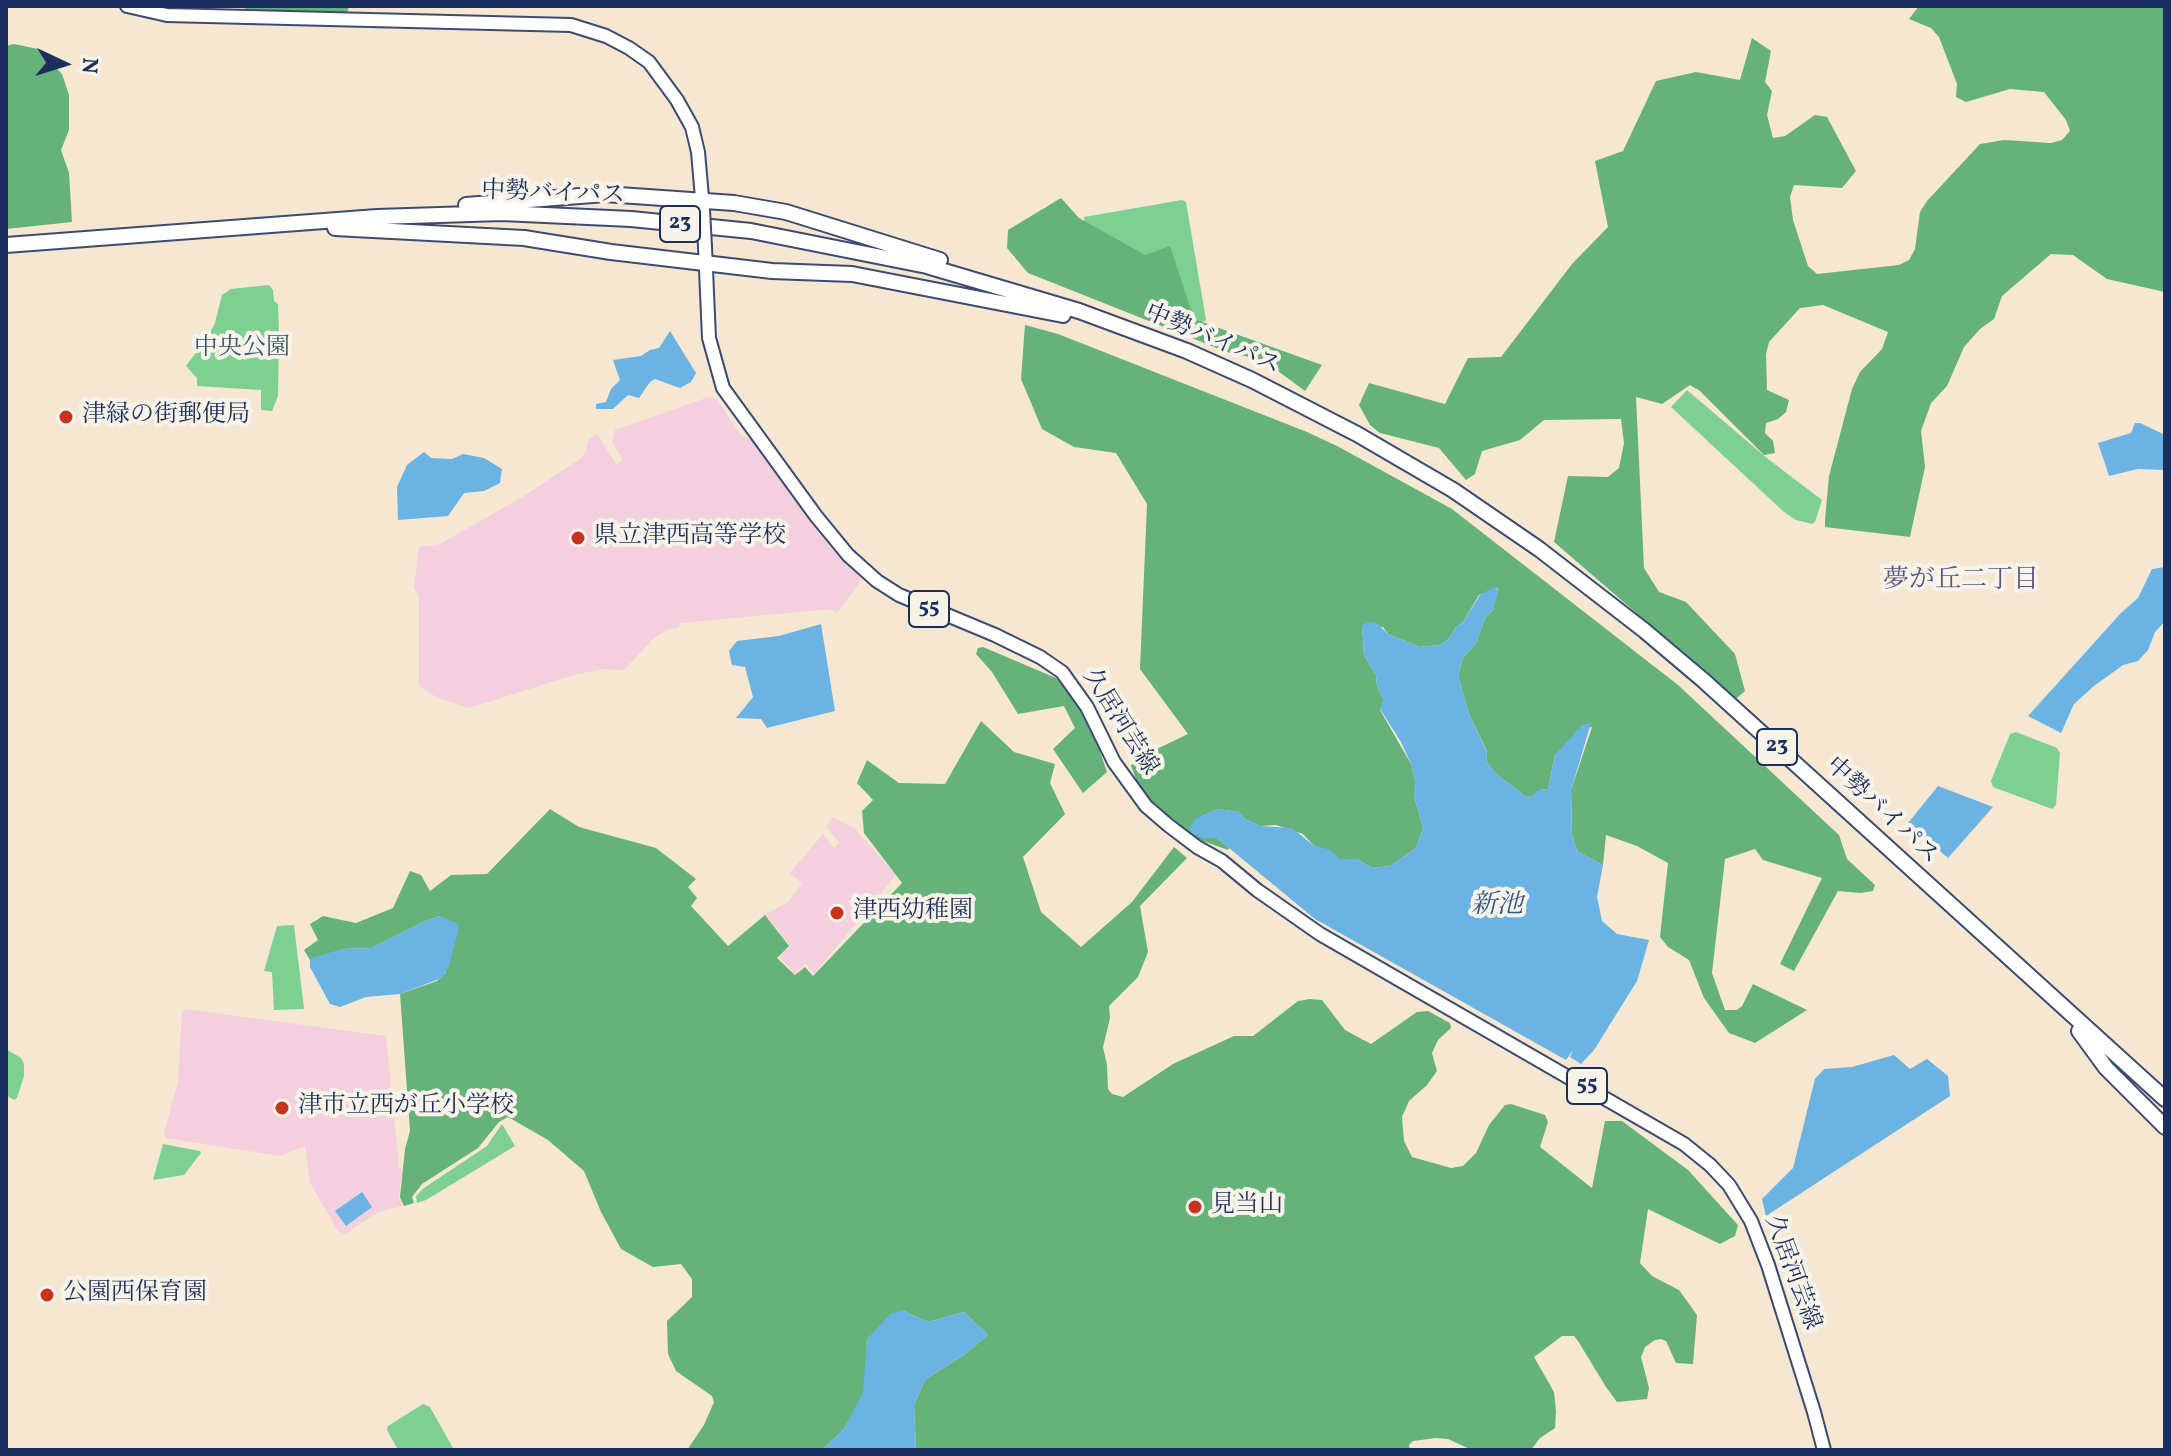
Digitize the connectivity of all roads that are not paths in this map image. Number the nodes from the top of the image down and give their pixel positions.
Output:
1 (127, 6) edge
2 (703, 205) junction
3 (327, 221) junction
4 (191, 231) junction
5 (6, 245) edge
6 (705, 255) junction
7 (1131, 329) junction
8 (2063, 1008) junction
9 (2165, 1089) edge
10 (2165, 1099) edge
11 (2165, 1127) edge
12 (1824, 1450) edge

1 - 2 main road, 久居河芸線 / 55
2 - 3 highway
2 - 6 main road, 久居河芸線 / 55, bridge
2 - 7 highway, 23
3 - 4 highway, 中勢バイパス / 23
3 - 7 highway, 中勢バイパス / 23
4 - 5 highway, 中勢バイパス / 23
4 - 6 highway
6 - 7 highway, 23
6 - 12 main road, 久居河芸線 / 55
7 - 8 highway, 中勢バイパス / 23
8 - 9 highway
8 - 10 highway, 中勢バイパス / 23
8 - 11 highway

